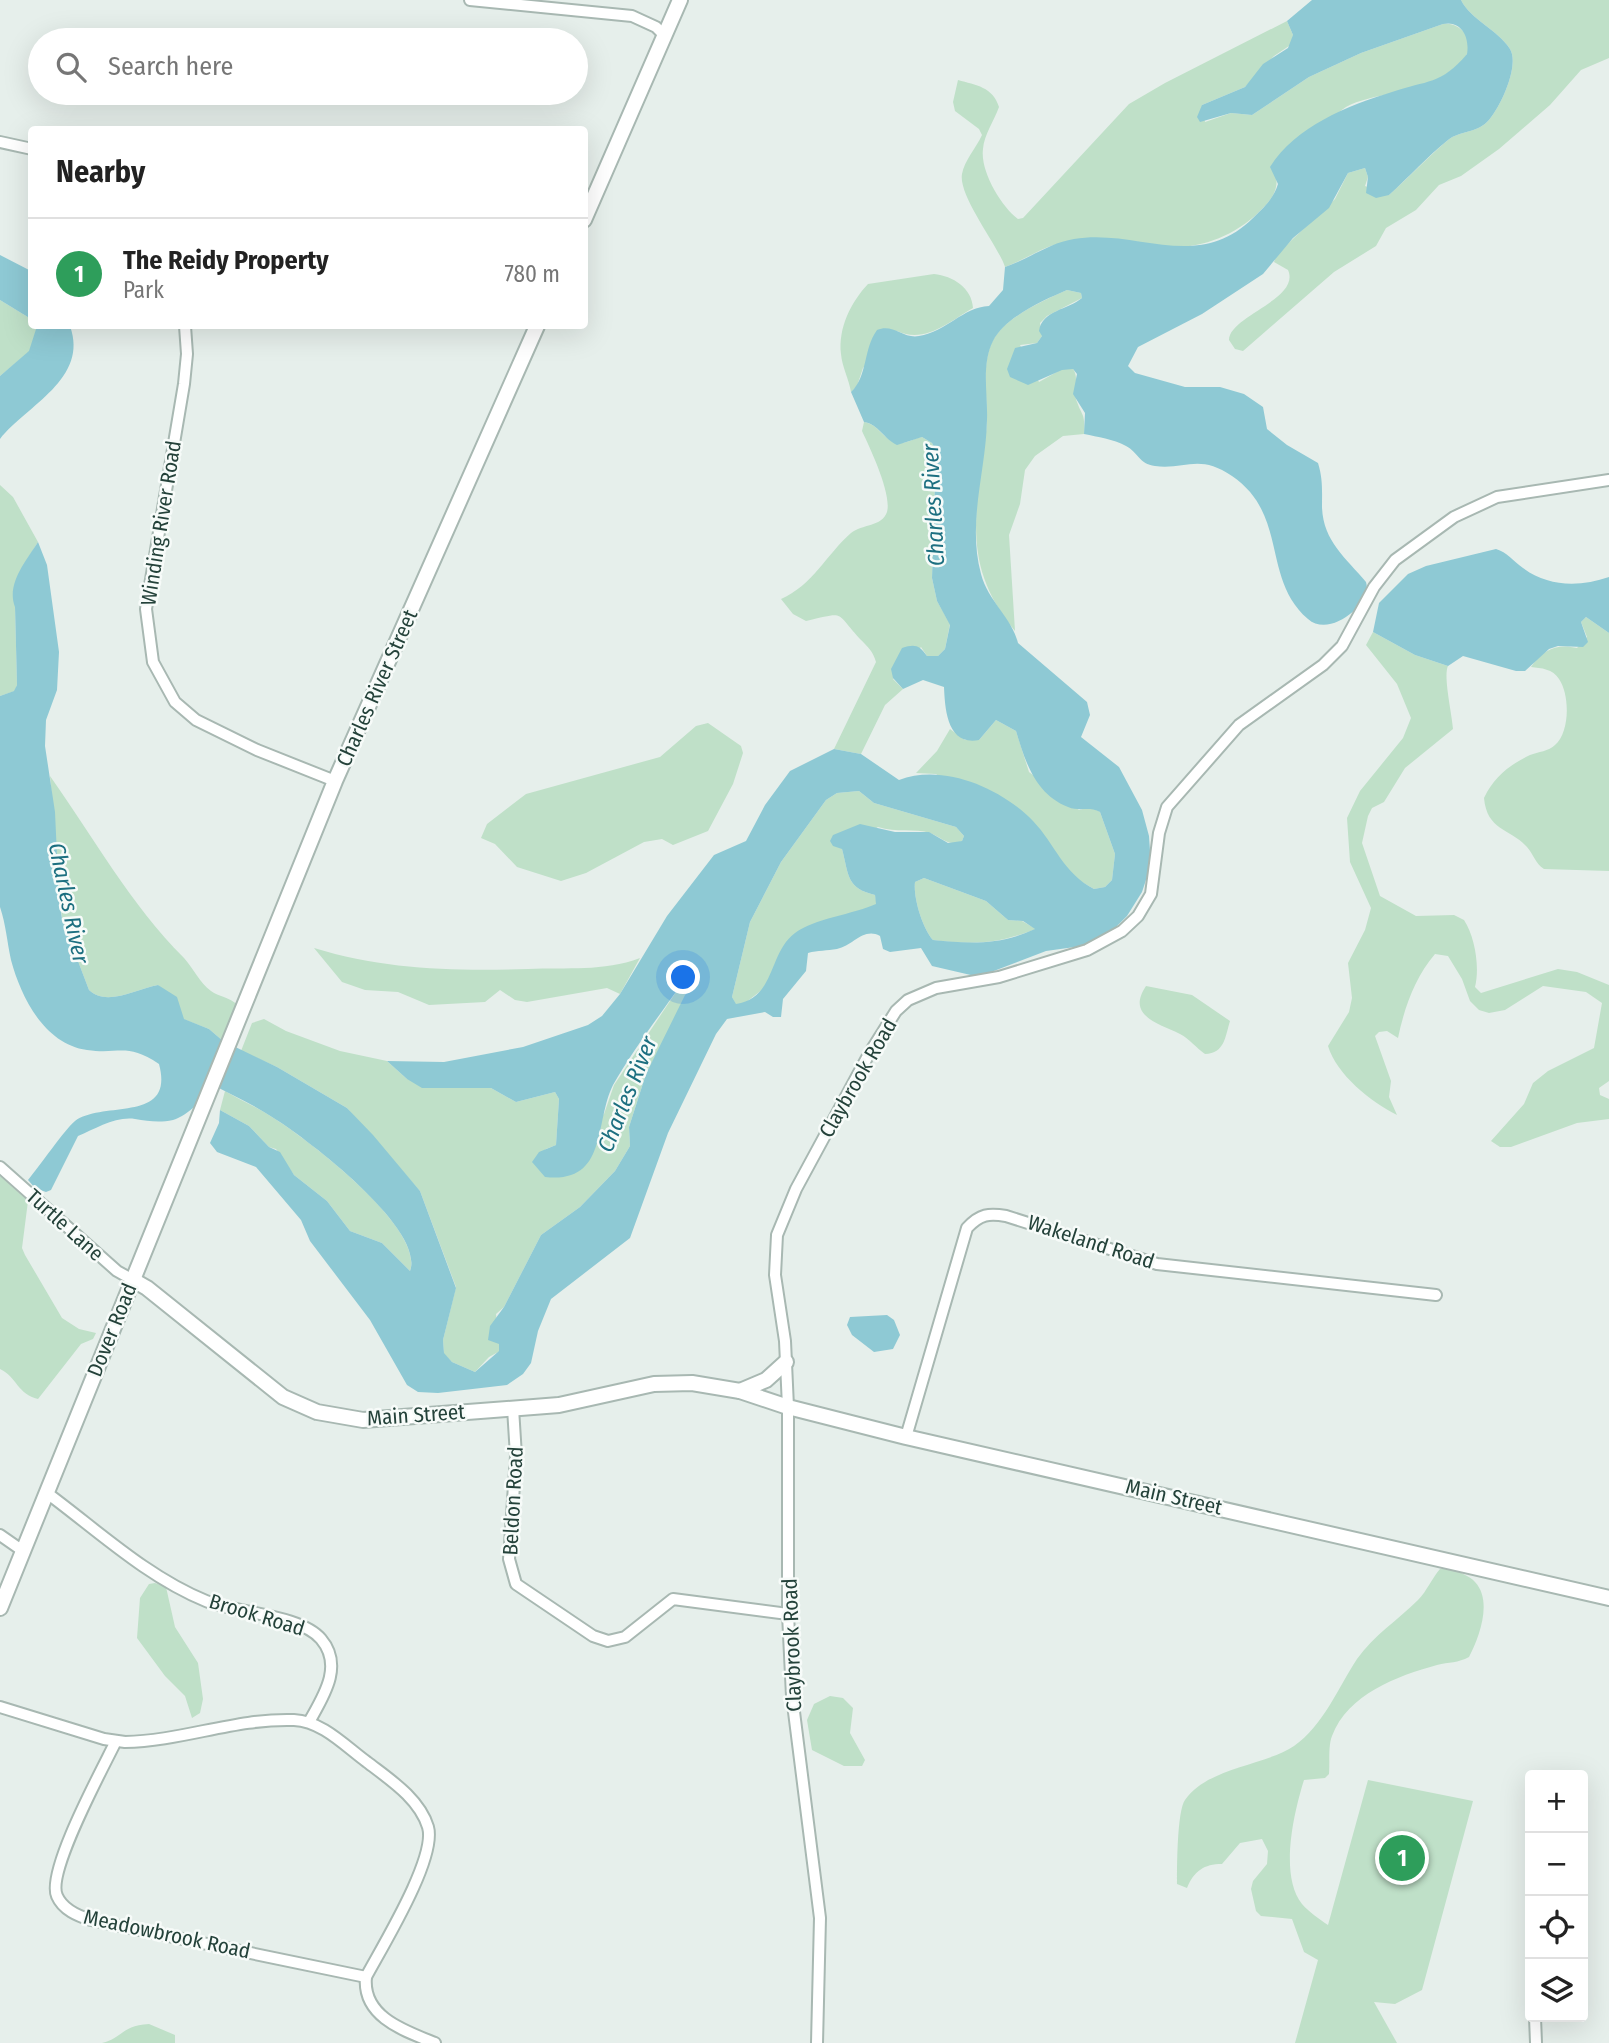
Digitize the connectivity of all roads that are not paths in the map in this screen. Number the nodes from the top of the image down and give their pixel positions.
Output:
1 (470, 0) edge
2 (680, 0) edge
3 (664, 35) junction
4 (0, 142) edge
5 (28, 148) edge
6 (588, 211) edge
7 (185, 329) edge
8 (536, 329) edge
9 (1609, 480) edge
10 (335, 781) junction
11 (226, 1054) joint
12 (0, 1167) edge
13 (132, 1280) junction
14 (1436, 1295) dead end
15 (786, 1362) junction
16 (740, 1391) junction
17 (788, 1407) junction
18 (513, 1408) junction
19 (906, 1437) junction
20 (47, 1493) junction
21 (0, 1535) edge
22 (23, 1550) junction
23 (1609, 1598) edge
24 (0, 1608) edge
25 (788, 1614) junction
26 (0, 1707) edge
27 (309, 1722) junction
28 (116, 1741) junction
29 (366, 1978) junction
30 (1535, 2022) edge
31 (435, 2043) edge
32 (817, 2043) edge
33 (1536, 2043) edge

1 - 3 street
2 - 3 street
3 - 6 street
4 - 5 street
7 - 10 street, Winding River Road
8 - 10 street, Charles River Street
9 - 15 street, Claybrook Road
10 - 11 street, Charles River Street
11 - 13 street, Dover Road
12 - 13 street, Turtle Lane
13 - 18 street, Main Street
13 - 20 street, Dover Road
14 - 19 street, Wakeland Road
15 - 16 street
15 - 17 street, Claybrook Road
16 - 17 street, Main Street
16 - 18 street, Main Street
17 - 19 street, Main Street
17 - 25 street, Claybrook Road
18 - 25 street, Beldon Road
19 - 23 street, Main Street
20 - 22 street, Dover Road
20 - 27 street, Brook Road
21 - 22 street
22 - 24 street, Dover Road
25 - 32 street, Claybrook Road
26 - 28 street
27 - 28 street
27 - 29 street
28 - 29 street, Meadowbrook Road
29 - 31 street
30 - 33 street

